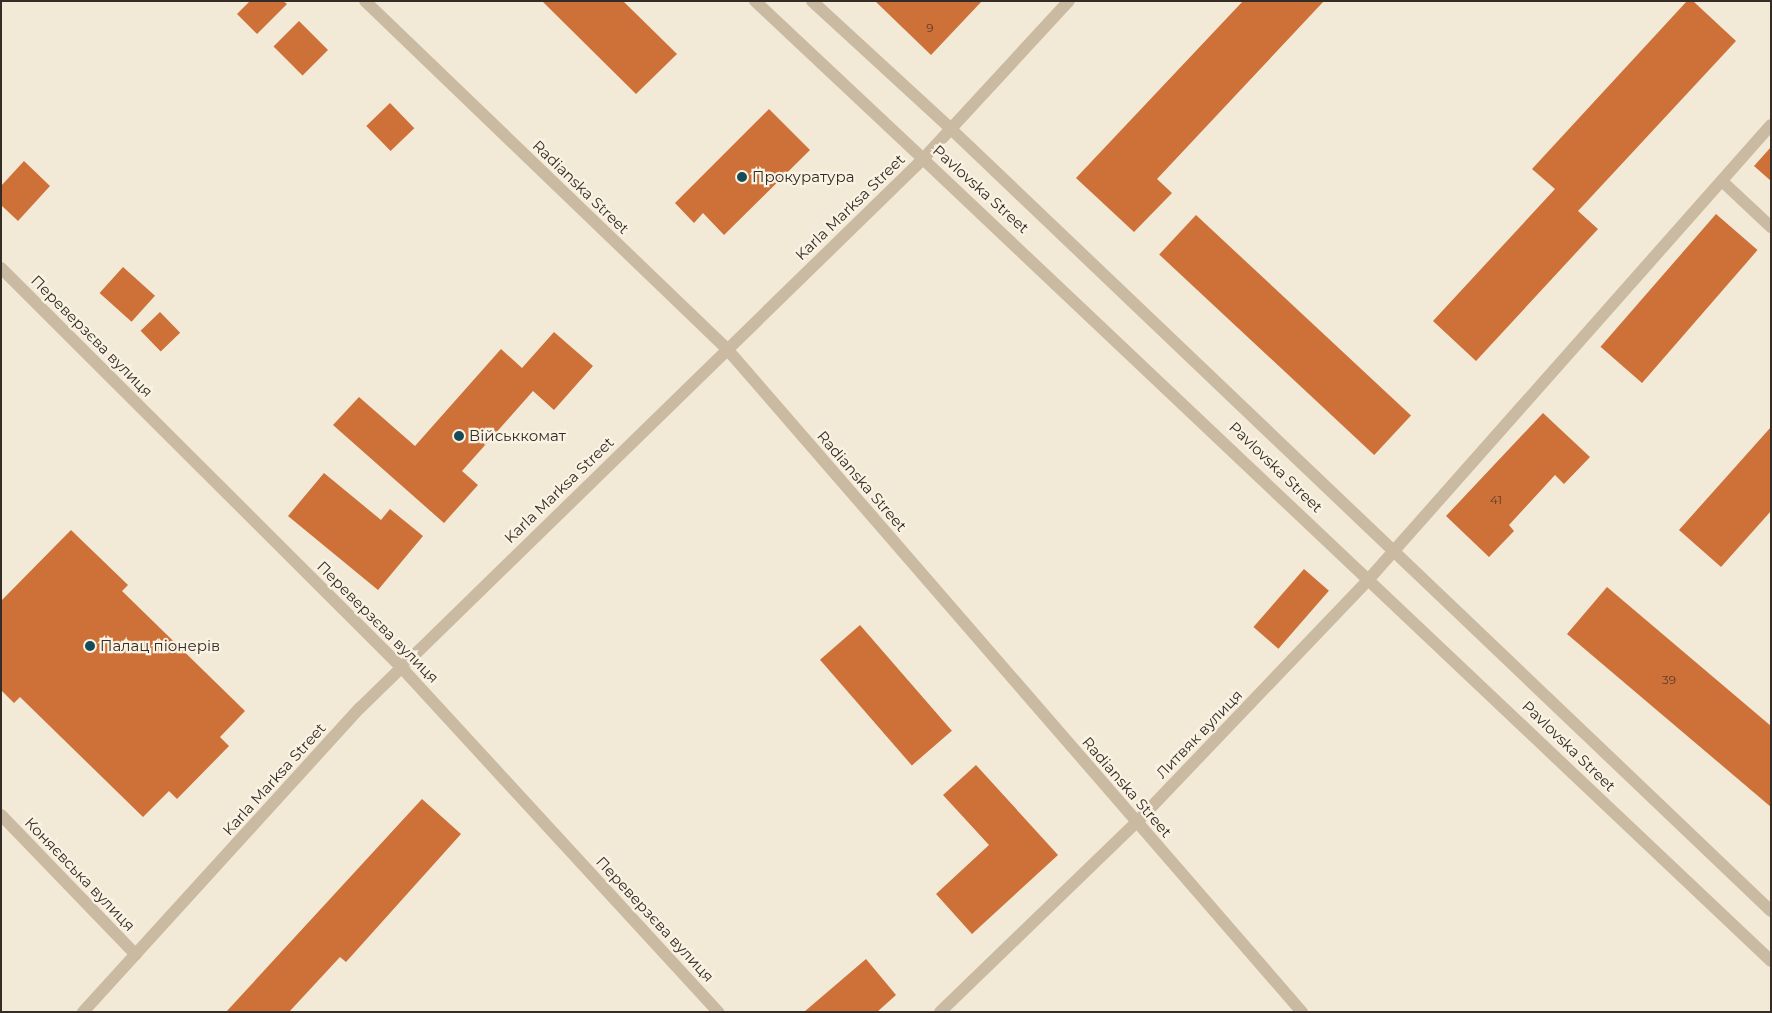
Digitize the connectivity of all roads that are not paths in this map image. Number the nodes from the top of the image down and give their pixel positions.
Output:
1 (365, 1) edge
2 (755, 1) edge
3 (812, 1) edge
4 (1069, 1) edge
5 (1771, 125) edge
6 (951, 129) junction
7 (924, 159) junction
8 (1723, 182) junction
9 (1771, 227) edge
10 (1, 268) edge
11 (727, 349) junction
12 (1393, 551) junction
13 (1369, 579) junction
14 (401, 668) junction
15 (1, 815) edge
16 (1136, 823) junction
17 (1771, 911) edge
18 (136, 955) junction
19 (1771, 960) edge
20 (83, 1012) edge
21 (718, 1012) edge
22 (940, 1012) edge
23 (1302, 1012) edge

1 - 11 street, Radianska Street
2 - 7 street, Pavlovska Street
3 - 6 street, Pavlovska Street
4 - 6 street, Karla Marksa Street
5 - 8 street, Литвяк вулиця
6 - 7 street, Karla Marksa Street
6 - 12 street, Pavlovska Street
7 - 11 street, Karla Marksa Street
7 - 13 street, Pavlovska Street
8 - 9 street
8 - 12 street, Литвяк вулиця
10 - 14 street, Переверзєва вулиця
11 - 14 street, Karla Marksa Street
11 - 16 street, Radianska Street
12 - 13 street, Литвяк вулиця
12 - 17 street, Pavlovska Street
13 - 16 street, Литвяк вулиця
13 - 19 street, Pavlovska Street
14 - 18 street, Karla Marksa Street
14 - 21 street, Переверзєва вулиця
15 - 18 street, Коняєвська вулиця
16 - 22 street, Литвяк вулиця
16 - 23 street, Radianska Street
18 - 20 street, Karla Marksa Street

